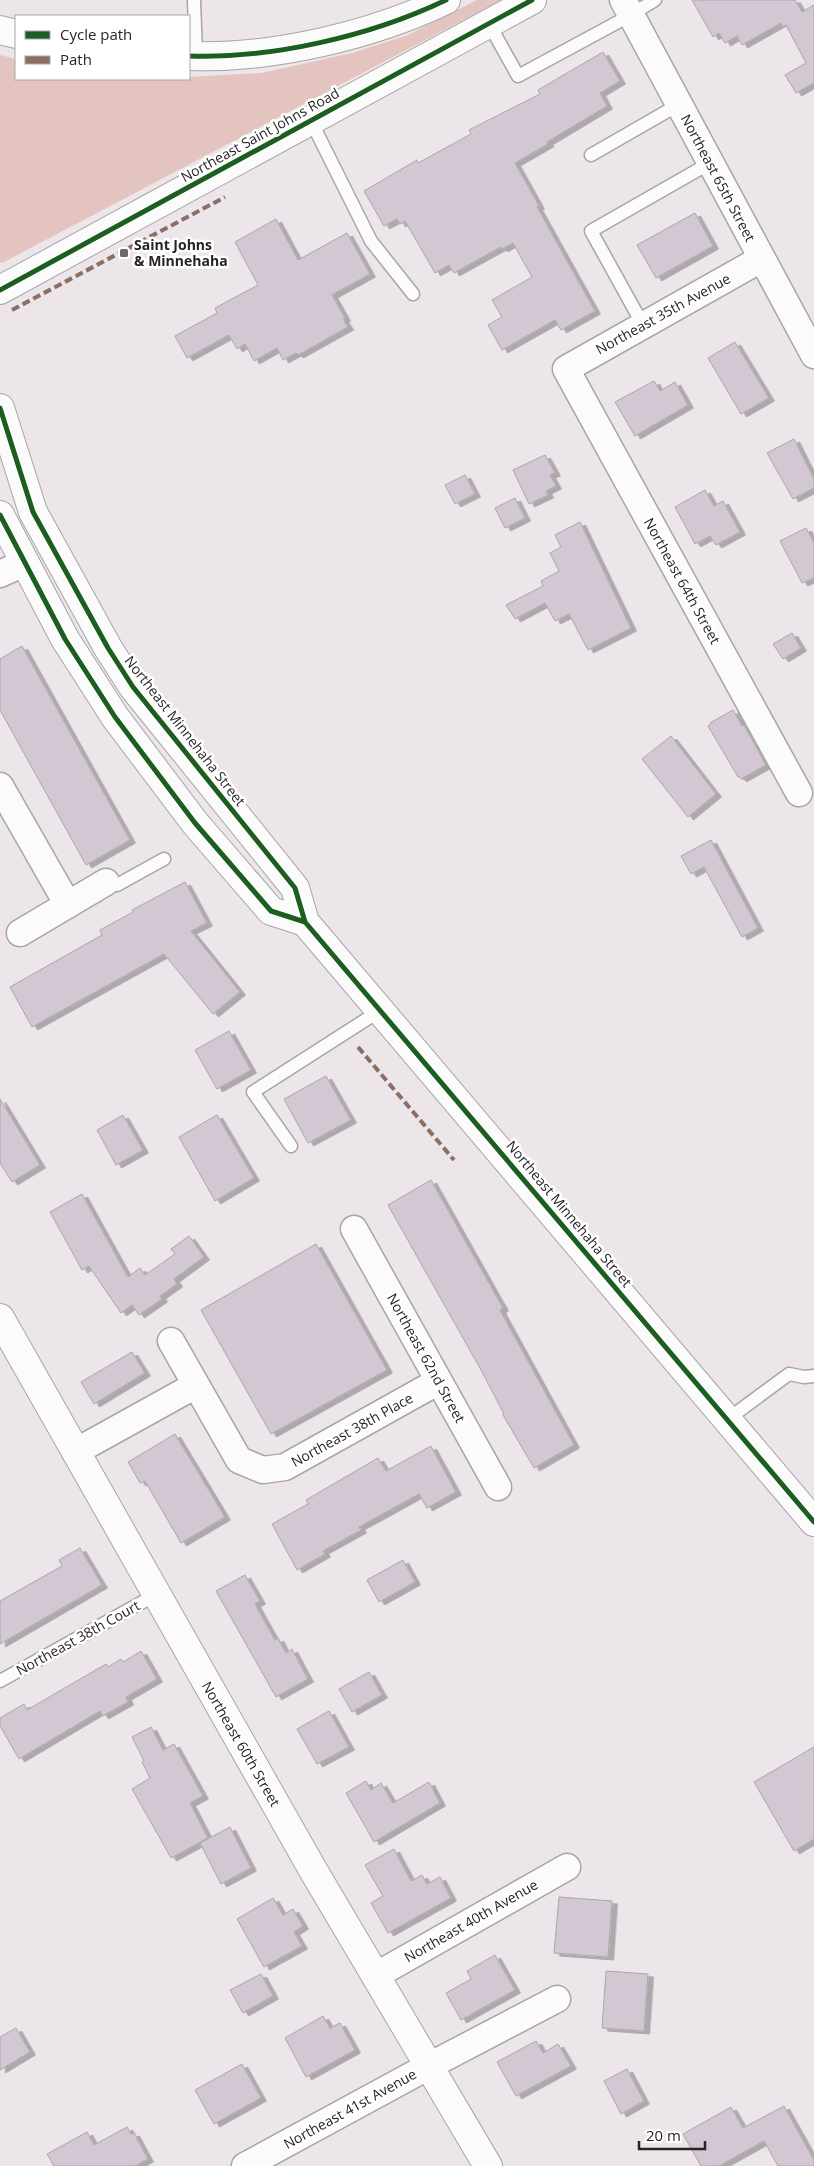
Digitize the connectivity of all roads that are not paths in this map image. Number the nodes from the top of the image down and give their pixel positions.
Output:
1 (194, 0) edge
2 (446, 0) edge
3 (532, 0) edge
4 (655, 0) edge
5 (627, 8) edge
6 (489, 24) junction
7 (0, 30) edge
8 (15, 34) edge
9 (192, 56) edge
10 (678, 105) junction
11 (311, 121) junction
12 (591, 155) dead end
13 (710, 163) junction
14 (760, 259) junction
15 (0, 290) edge
16 (413, 294) dead end
17 (643, 325) junction
18 (814, 355) edge
19 (566, 369) joint
20 (0, 408) edge
21 (0, 515) edge
22 (12, 569) edge
23 (0, 786) edge
24 (799, 792) dead end
25 (164, 859) dead end
26 (106, 882) joint
27 (68, 905) junction
28 (305, 922) junction
29 (20, 933) dead end
30 (380, 1010) junction
31 (291, 1146) dead end
32 (354, 1229) dead end
33 (0, 1318) edge
34 (171, 1341) dead end
35 (814, 1376) edge
36 (439, 1381) junction
37 (196, 1385) junction
38 (728, 1419) junction
39 (76, 1452) junction
40 (498, 1487) dead end
41 (814, 1522) edge
42 (157, 1594) junction
43 (0, 1681) edge
44 (567, 1867) dead end
45 (375, 1976) junction
46 (557, 1999) dead end
47 (429, 2066) junction
48 (245, 2166) edge
49 (488, 2166) edge

1 - 9 lane
2 - 9 main road
3 - 6 main road, Northeast Saint Johns Road
4 - 5 lane
5 - 6 lane
5 - 10 street, Northeast 65th Street
6 - 11 main road, Northeast Saint Johns Road
7 - 8 main road
10 - 12 lane
10 - 13 street, Northeast 65th Street
11 - 15 main road, Northeast Saint Johns Road
11 - 16 lane
13 - 14 street, Northeast 65th Street
13 - 17 lane
14 - 17 street, Northeast 35th Avenue
14 - 18 street, Northeast 65th Street
17 - 19 street, Northeast 35th Avenue
19 - 24 street, Northeast 64th Street
20 - 28 main road, Northeast Minnehaha Street
21 - 22 main road
22 - 28 main road
23 - 27 street
25 - 26 lane
26 - 27 street
27 - 29 street
28 - 30 main road, Northeast Minnehaha Street
30 - 31 lane
30 - 38 main road, Northeast Minnehaha Street
32 - 36 street, Northeast 62nd Street
33 - 39 main road, Northeast 60th Street
34 - 37 street
35 - 38 lane
36 - 37 street, Northeast 38th Place
36 - 40 street, Northeast 62nd Street
37 - 39 street
38 - 41 main road, Northeast Minnehaha Street
39 - 42 main road, Northeast 60th Street
42 - 43 lane, Northeast 38th Court
42 - 45 main road, Northeast 60th Street
44 - 45 street, Northeast 40th Avenue
45 - 47 main road, Northeast 60th Street
46 - 47 street, Northeast 41st Avenue
47 - 48 street, Northeast 41st Avenue
47 - 49 main road, Northeast 60th Street

